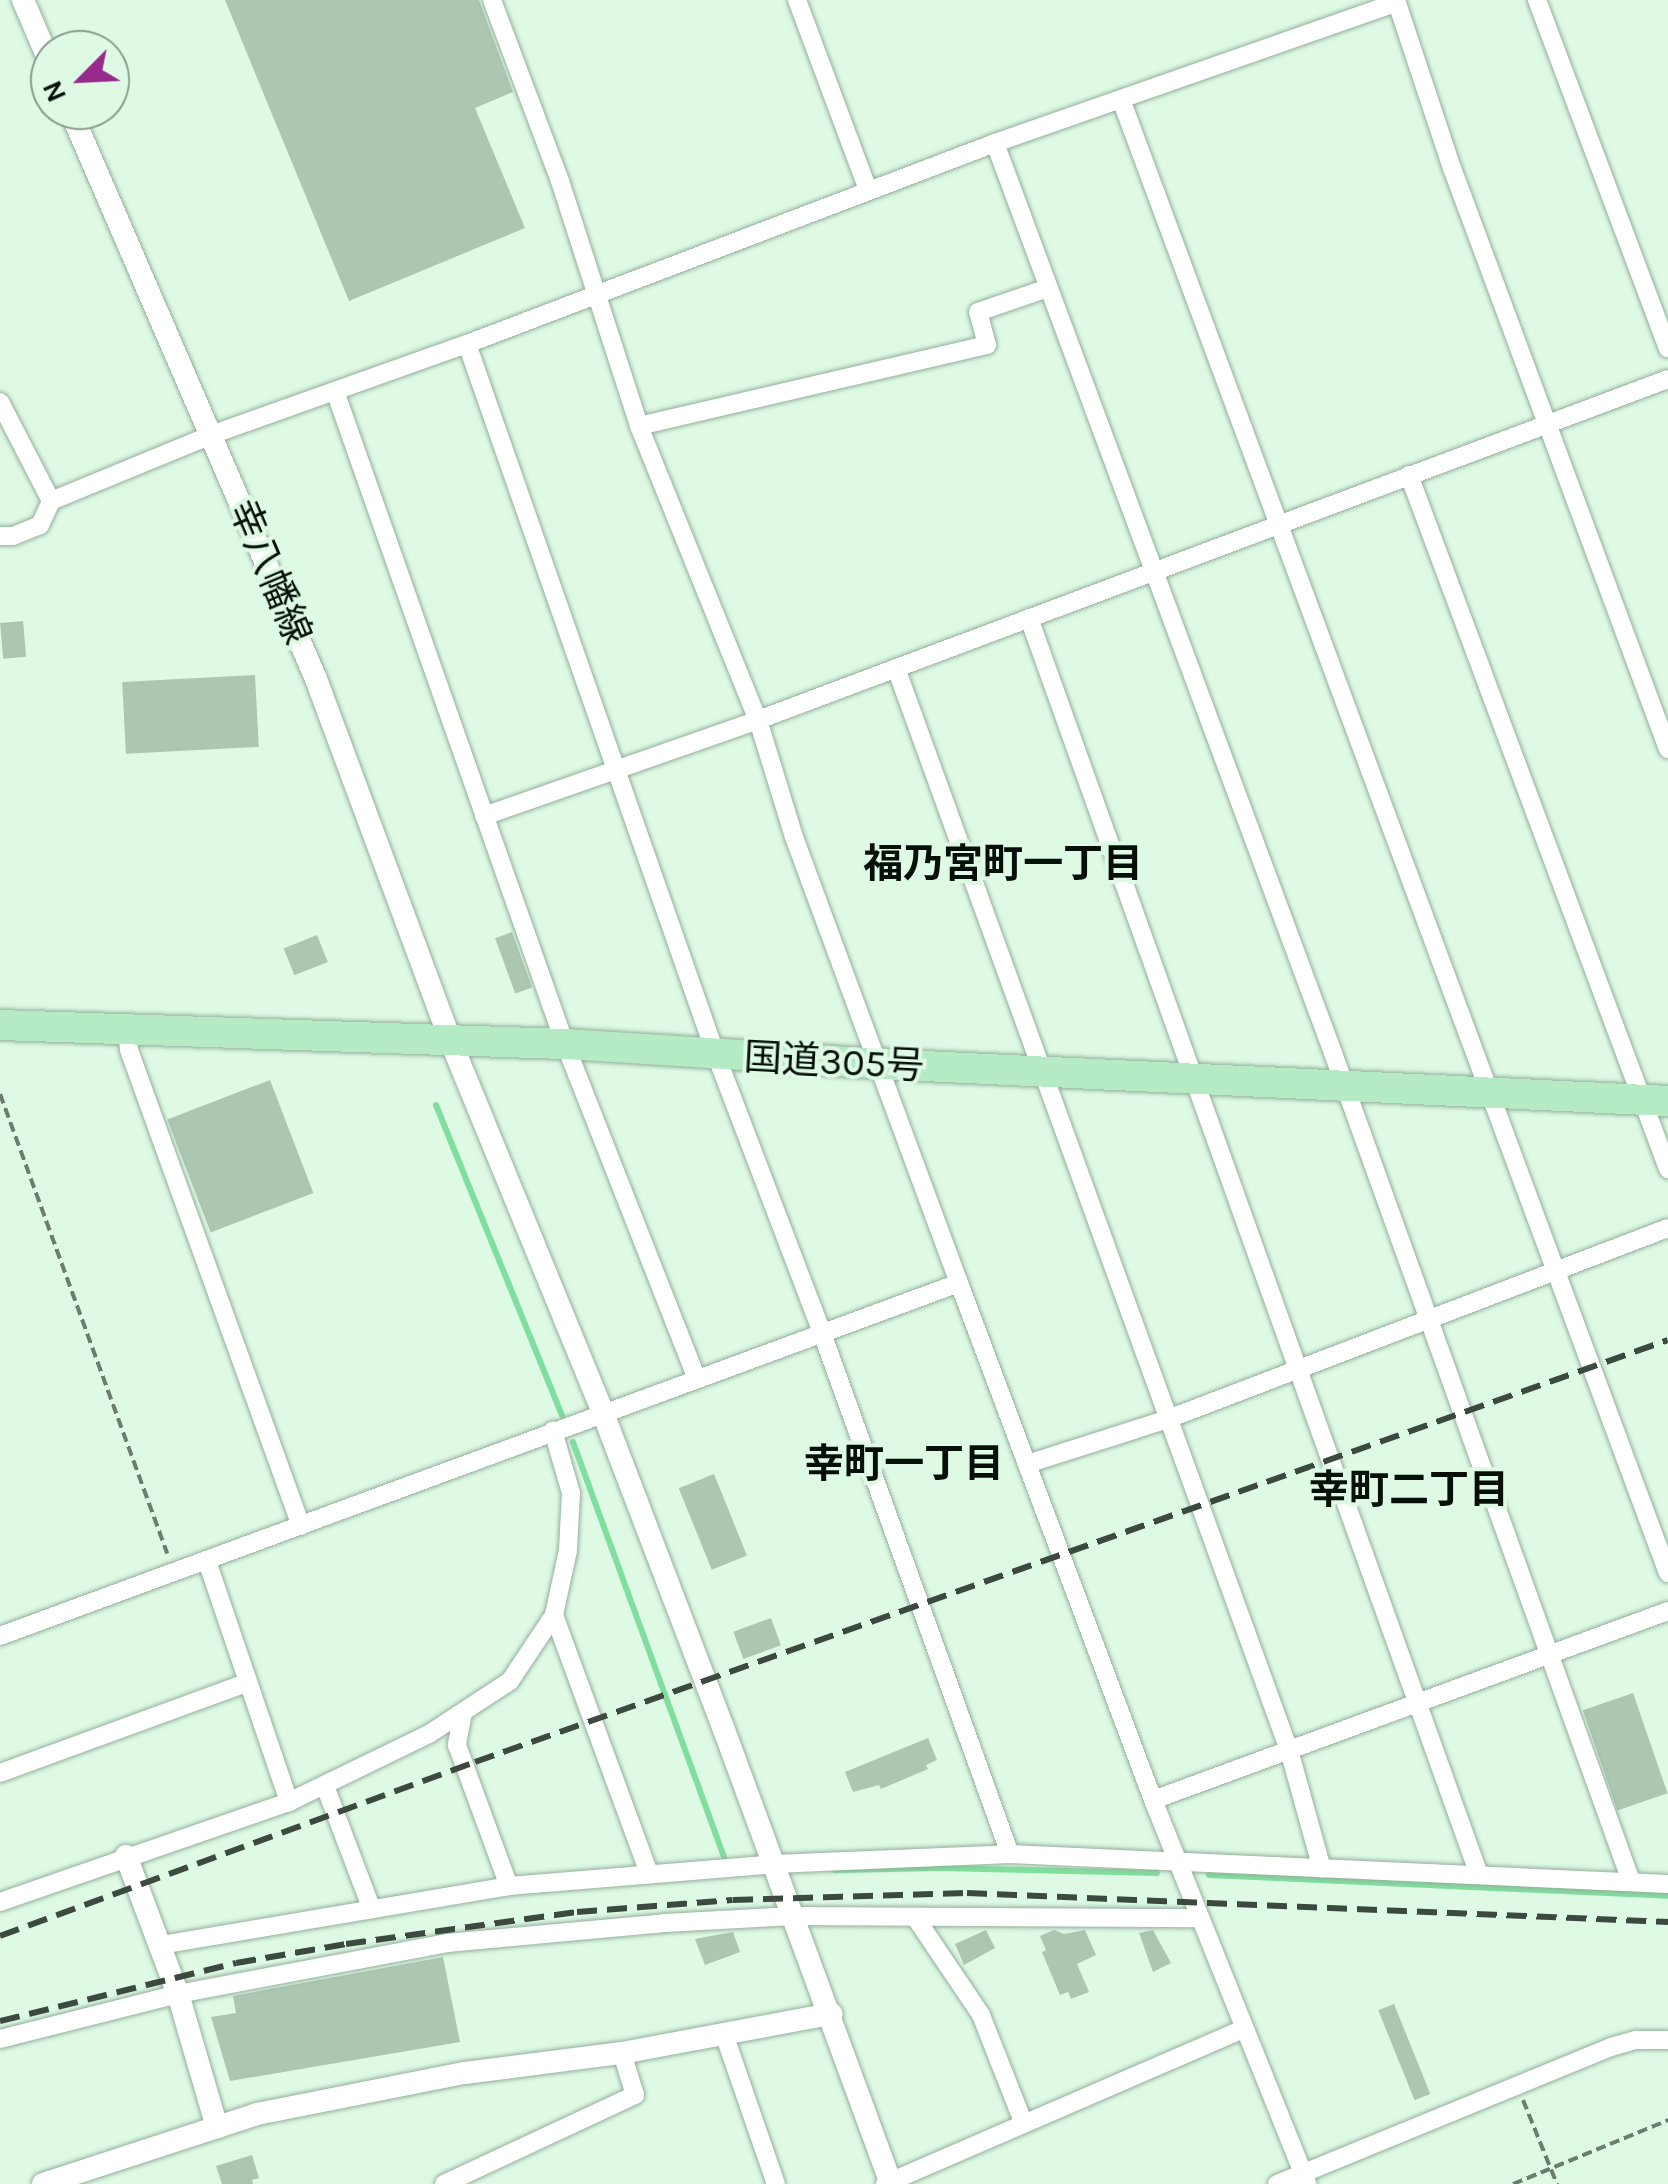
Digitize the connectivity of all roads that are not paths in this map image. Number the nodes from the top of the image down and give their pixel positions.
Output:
1 (23, 0) edge
2 (492, 0) edge
3 (797, 0) edge
4 (1537, 0) edge
5 (1396, 2) edge
6 (36, 30) edge
7 (1122, 102) junction
8 (79, 130) edge
9 (996, 143) junction
10 (868, 190) junction
11 (1048, 288) junction
12 (595, 294) junction
13 (467, 344) junction
14 (1668, 348) edge
15 (1668, 379) edge
16 (335, 391) junction
17 (0, 402) edge
18 (1547, 421) junction
19 (639, 426) junction
20 (211, 435) junction
21 (1409, 475) junction
22 (52, 501) junction
23 (1277, 525) junction
24 (0, 536) edge
25 (1153, 571) junction
26 (1029, 618) junction
27 (896, 668) junction
28 (1660, 703) edge
29 (758, 720) junction
30 (1668, 749) edge
31 (616, 771) junction
32 (484, 816) junction
33 (0, 1025) edge
34 (127, 1030) junction
35 (452, 1042) junction
36 (565, 1044) junction
37 (716, 1055) junction
38 (881, 1064) junction
39 (1041, 1072) junction
40 (1193, 1079) junction
41 (1343, 1086) junction
42 (1492, 1093) junction
43 (1655, 1100) edge
44 (1668, 1169) edge
45 (1668, 1228) edge
46 (1557, 1271) junction
47 (958, 1283) junction
48 (1429, 1322) junction
49 (822, 1333) junction
50 (1298, 1368) junction
51 (696, 1379) junction
52 (603, 1414) junction
53 (1168, 1419) junction
54 (553, 1431) junction
55 (1027, 1464) junction
56 (300, 1526) junction
57 (207, 1561) junction
58 (1668, 1573) edge
59 (1668, 1610) edge
60 (554, 1614) junction
61 (0, 1636) edge
62 (1550, 1653) junction
63 (248, 1682) junction
64 (1419, 1702) junction
65 (463, 1713) junction
66 (1289, 1750) junction
67 (0, 1773) edge
68 (325, 1786) junction
69 (1152, 1800) junction
70 (289, 1802) junction
71 (1010, 1854) junction
72 (126, 1856) junction
73 (1177, 1863) junction
74 (774, 1864) junction
75 (1322, 1868) junction
76 (649, 1873) junction
77 (1479, 1874) junction
78 (1631, 1881) junction
79 (1668, 1884) edge
80 (509, 1886) junction
81 (0, 1902) edge
82 (371, 1907) junction
83 (794, 1916) junction
84 (915, 1917) junction
85 (1200, 1918) junction
86 (161, 1945) junction
87 (178, 1994) junction
88 (831, 2014) junction
89 (1244, 2028) junction
90 (724, 2034) junction
91 (0, 2039) edge
92 (1668, 2040) edge
93 (622, 2053) junction
94 (1024, 2124) junction
95 (217, 2126) junction
96 (1305, 2179) edge
97 (888, 2183) edge
98 (43, 2184) edge
99 (444, 2184) edge
100 (776, 2184) edge
101 (1277, 2184) edge

1 - 6 street
2 - 12 street
3 - 10 street
4 - 14 street
5 - 7 street
5 - 18 street
7 - 9 street
7 - 23 street
8 - 20 street, 幸八幡線
9 - 10 street
9 - 11 street
10 - 12 street
11 - 19 street
11 - 25 street
12 - 13 street
12 - 19 street
13 - 16 street
13 - 31 street
15 - 18 street
16 - 20 street
16 - 32 street
17 - 22 street
18 - 21 street
18 - 28 street
19 - 29 street
20 - 22 street
20 - 35 street, 幸八幡線
21 - 23 street
21 - 43 street
22 - 24 street
23 - 25 street
23 - 42 street
25 - 26 street
25 - 41 street
26 - 27 street
26 - 40 street
27 - 29 street
27 - 39 street
28 - 30 street
29 - 31 street
29 - 38 street
31 - 32 street
31 - 37 street
32 - 36 street
33 - 34 highway, 国道305号
34 - 35 highway, 国道305号
34 - 56 street
35 - 36 highway, 国道305号
35 - 52 street, 幸八幡線
36 - 37 highway, 国道305号
36 - 51 street
37 - 38 highway, 国道305号
37 - 49 street
38 - 39 highway, 国道305号
38 - 47 street
39 - 40 highway, 国道305号
39 - 53 street
40 - 41 highway, 国道305号
40 - 50 street
41 - 42 highway, 国道305号
41 - 48 street
42 - 43 highway, 国道305号
42 - 46 street
43 - 44 street
45 - 46 street
46 - 48 street
46 - 58 street
47 - 49 street
47 - 55 street
48 - 50 street
48 - 62 street
49 - 51 street
49 - 71 street
50 - 53 street
50 - 64 street
51 - 52 street
52 - 54 street
52 - 74 street, 幸八幡線
53 - 55 street
53 - 66 street
54 - 56 street
54 - 60 street
55 - 69 street
56 - 57 street
57 - 61 street
57 - 63 street
59 - 62 street
60 - 65 street
60 - 76 street
62 - 64 street
62 - 78 street
63 - 67 street
63 - 70 street
64 - 66 street
64 - 77 street
65 - 68 street
65 - 80 street
66 - 69 street
66 - 75 street
68 - 70 street
68 - 82 street
69 - 73 street
70 - 72 street
71 - 73 street
71 - 74 street
72 - 81 street
72 - 86 street
73 - 75 street
73 - 85 street
74 - 76 street
74 - 83 street, 幸八幡線
75 - 77 street
76 - 80 street
77 - 78 street
78 - 79 street
80 - 82 street
82 - 86 street
83 - 84 street
83 - 87 street
83 - 88 street, 幸八幡線
84 - 85 street
84 - 94 street
85 - 89 street
86 - 87 street
87 - 91 street
87 - 95 street
88 - 90 street
88 - 97 street, 幸八幡線
89 - 94 street
89 - 96 street
90 - 93 street
90 - 100 street
92 - 96 street
93 - 95 street
93 - 99 street
94 - 97 street
95 - 98 street
96 - 101 street

